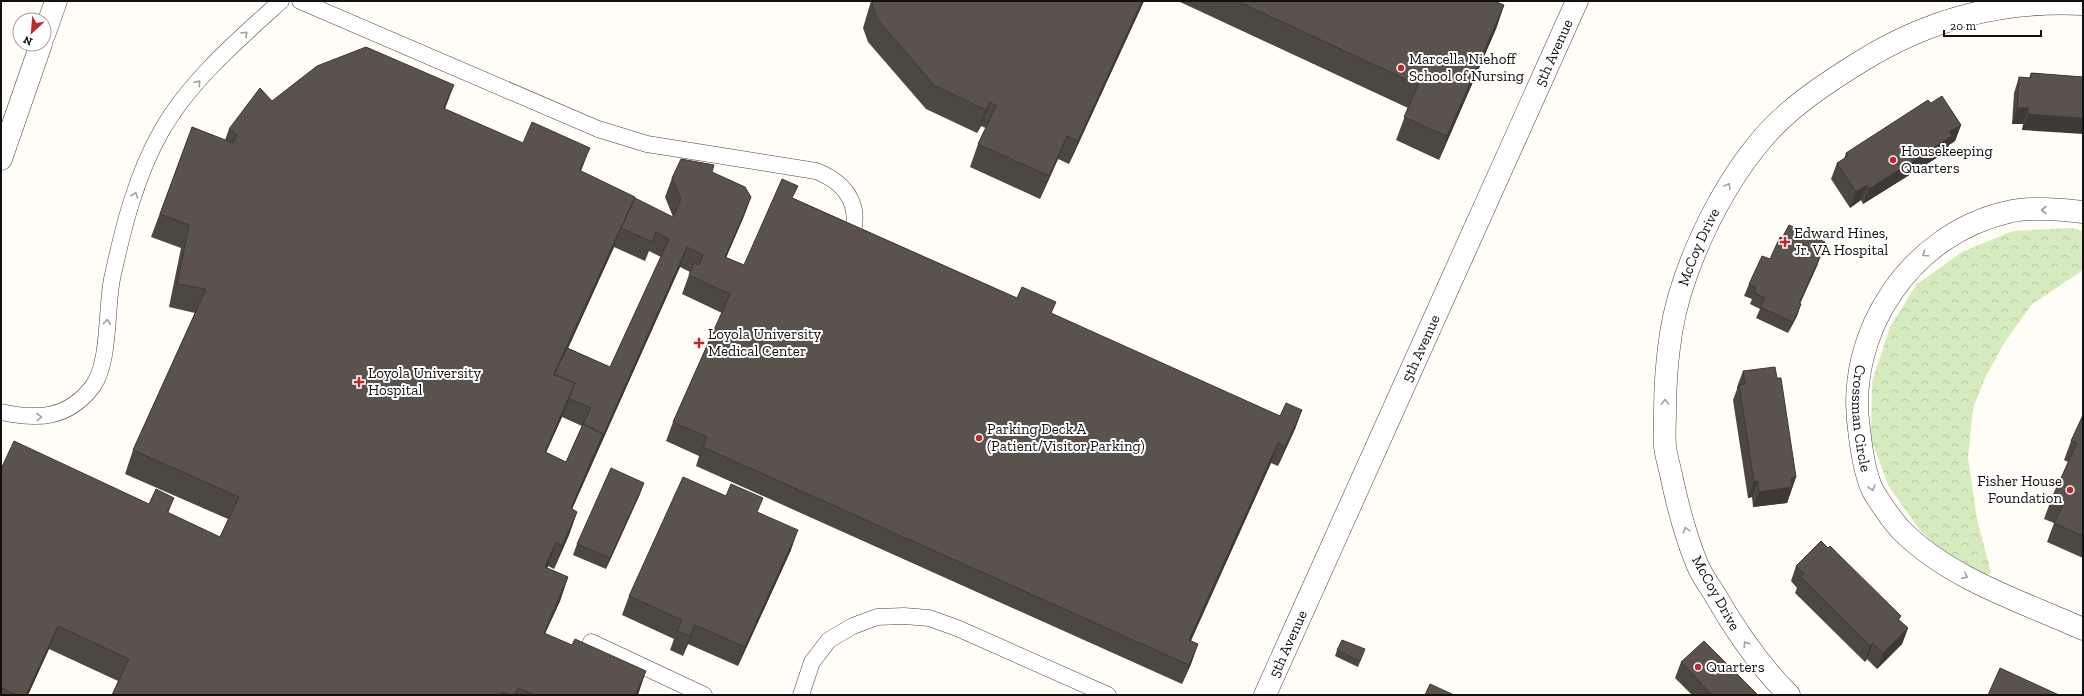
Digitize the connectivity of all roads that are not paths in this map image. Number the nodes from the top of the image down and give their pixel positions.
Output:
1 (56, 1) edge
2 (281, 1) edge
3 (300, 1) edge
4 (1577, 1) edge
5 (2083, 4) edge
6 (52, 12) edge
7 (38, 52) edge
8 (1, 159) edge
9 (2083, 212) edge
10 (848, 245) edge
11 (1, 412) edge
12 (2083, 629) edge
13 (591, 642) dead end
14 (704, 695) edge
15 (801, 695) edge
16 (1108, 695) edge
17 (1265, 695) edge
18 (1789, 695) edge

1 - 6 street
11 -> 2 lane
3 - 10 lane
4 - 17 street, 5th Avenue
18 -> 5 street, McCoy Drive
7 - 8 street
9 -> 12 street, Crossman Circle
13 - 14 lane
15 - 16 lane

